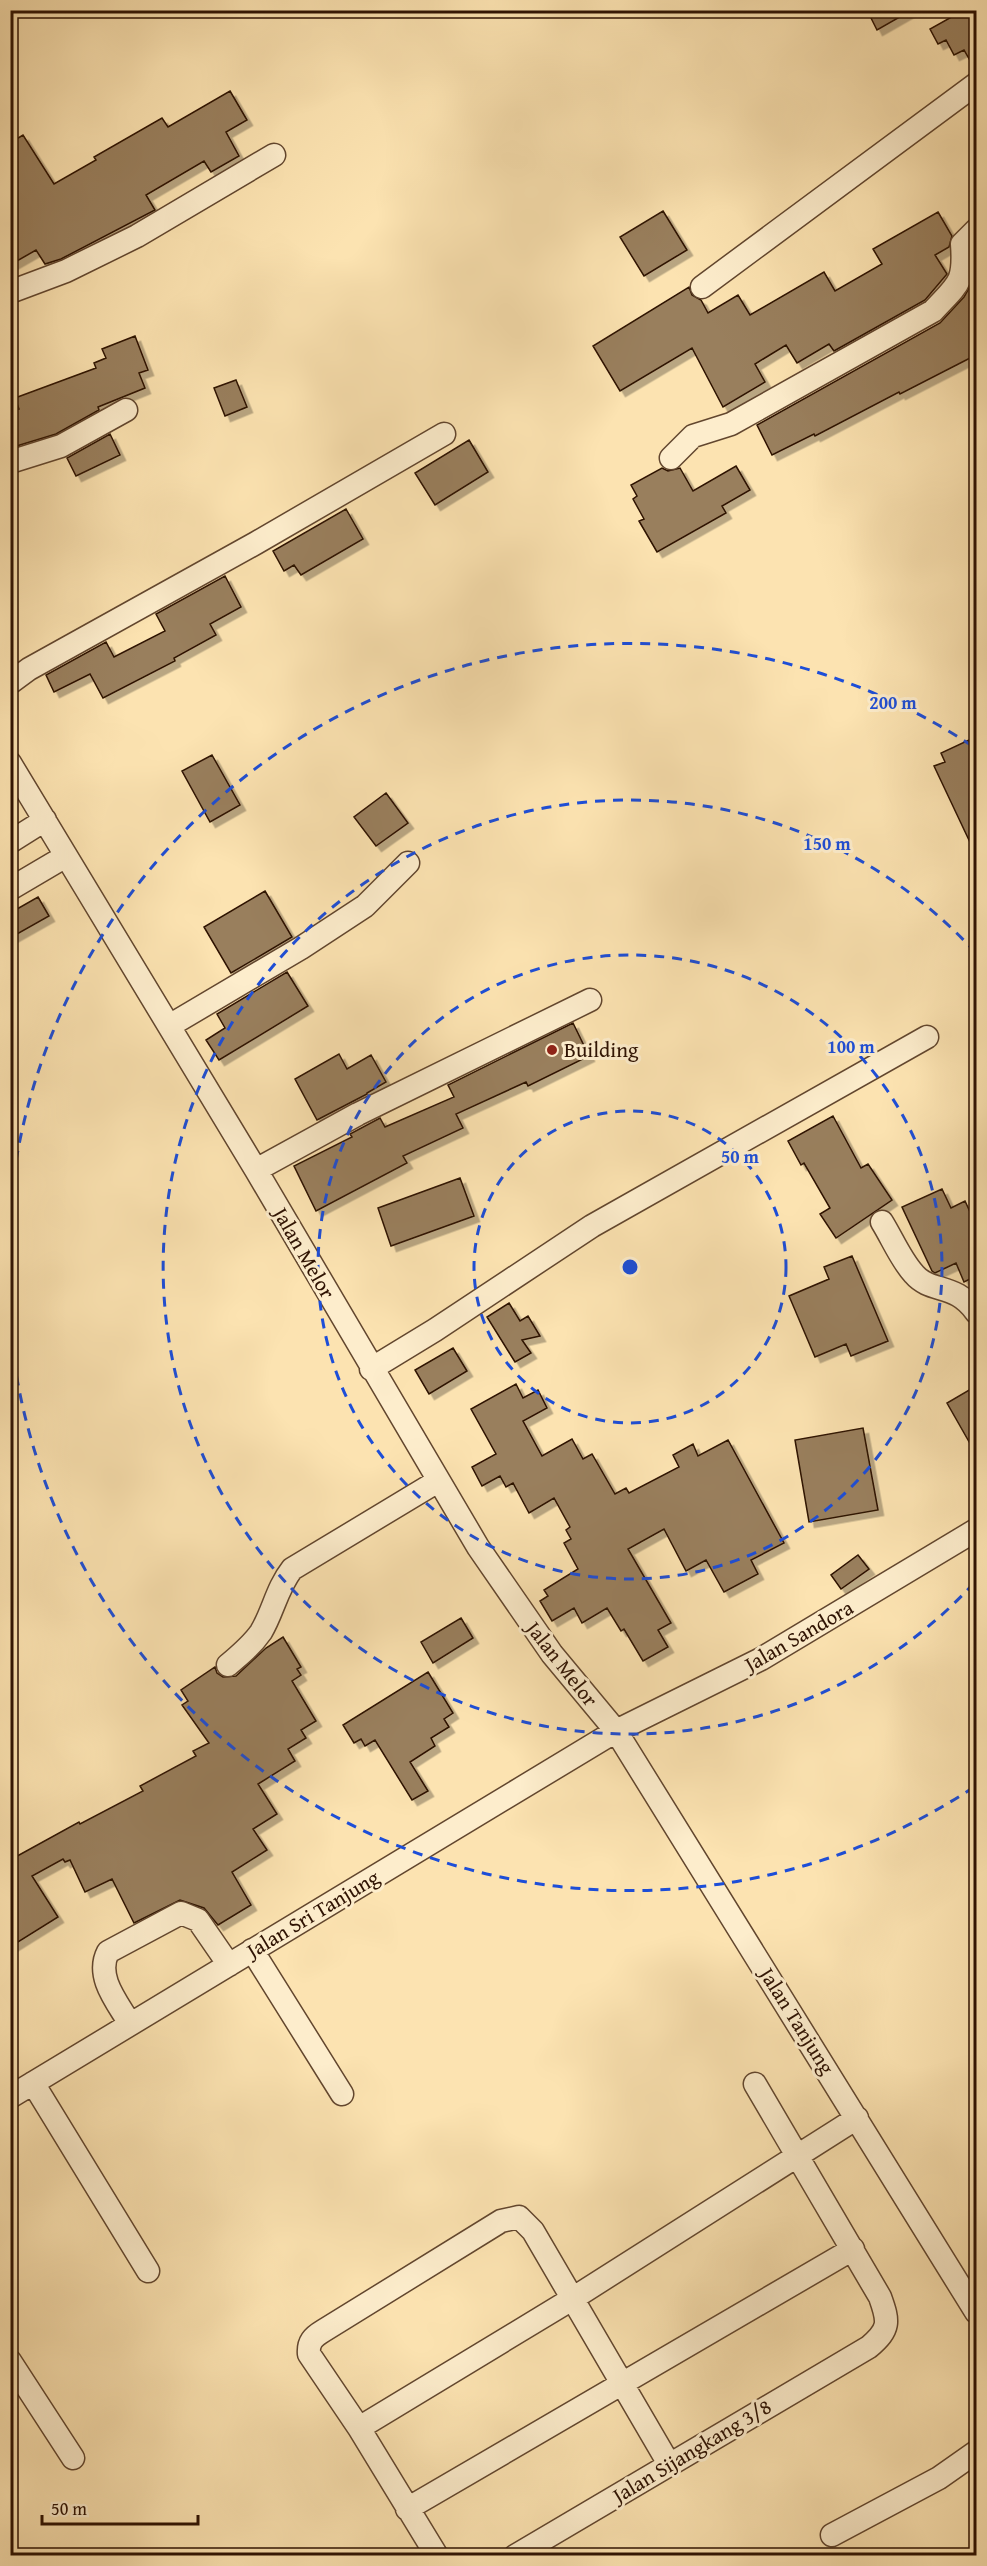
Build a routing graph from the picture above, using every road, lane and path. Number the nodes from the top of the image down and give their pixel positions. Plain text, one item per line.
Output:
1 (976, 84) edge
2 (273, 154) dead end
3 (976, 230) edge
4 (702, 287) dead end
5 (10, 292) edge
6 (126, 410) dead end
7 (444, 434) dead end
8 (671, 458) dead end
9 (10, 462) edge
10 (10, 683) edge
11 (10, 763) edge
12 (45, 820) junction
13 (10, 842) edge
14 (66, 856) junction
15 (408, 862) dead end
16 (10, 889) edge
17 (590, 1000) dead end
18 (169, 1026) junction
19 (927, 1036) dead end
20 (256, 1170) junction
21 (882, 1222) dead end
22 (976, 1312) edge
23 (371, 1369) junction
24 (438, 1481) junction
25 (976, 1530) edge
26 (228, 1665) dead end
27 (616, 1731) junction
28 (229, 1965) junction
29 (262, 1966) junction
30 (130, 2024) junction
31 (33, 2083) junction
32 (755, 2084) dead end
33 (342, 2094) dead end
34 (10, 2097) edge
35 (852, 2121) junction
36 (806, 2152) junction
37 (853, 2249) junction
38 (148, 2271) dead end
39 (572, 2299) junction
40 (976, 2312) edge
41 (10, 2361) edge
42 (623, 2385) junction
43 (359, 2428) junction
44 (976, 2452) edge
45 (73, 2458) dead end
46 (669, 2464) junction
47 (407, 2509) junction
48 (832, 2535) dead end
49 (437, 2556) edge
50 (515, 2556) edge

1 - 4 street
2 - 5 street
3 - 8 street
6 - 9 street
7 - 10 street
11 - 12 street, Jalan Melor
12 - 13 street
12 - 14 street, Jalan Melor
14 - 16 street
14 - 18 street, Jalan Melor
15 - 18 street
17 - 20 street
18 - 20 street, Jalan Melor
19 - 23 street
20 - 23 street, Jalan Melor
21 - 22 street
23 - 24 street, Jalan Melor
24 - 26 street
24 - 27 street, Jalan Melor
25 - 27 street, Jalan Sandora
27 - 29 street, Jalan Sri Tanjung
27 - 35 street, Jalan Tanjung
28 - 29 street, Jalan Sri Tanjung
28 - 30 street, Jalan Sri Tanjung
28 - 30 street
29 - 33 street
30 - 31 street, Jalan Sri Tanjung
31 - 34 street, Jalan Sri Tanjung
31 - 38 street
32 - 36 street
35 - 36 street
35 - 40 street, Jalan Tanjung
36 - 37 street
36 - 39 street
37 - 42 street
37 - 46 street, Jalan Sijangkang 3/8
39 - 42 street
39 - 43 street
39 - 43 street
41 - 45 street
42 - 46 street
42 - 47 street
43 - 47 street
44 - 48 street
46 - 50 street, Jalan Sijangkang 3/8
47 - 49 street

